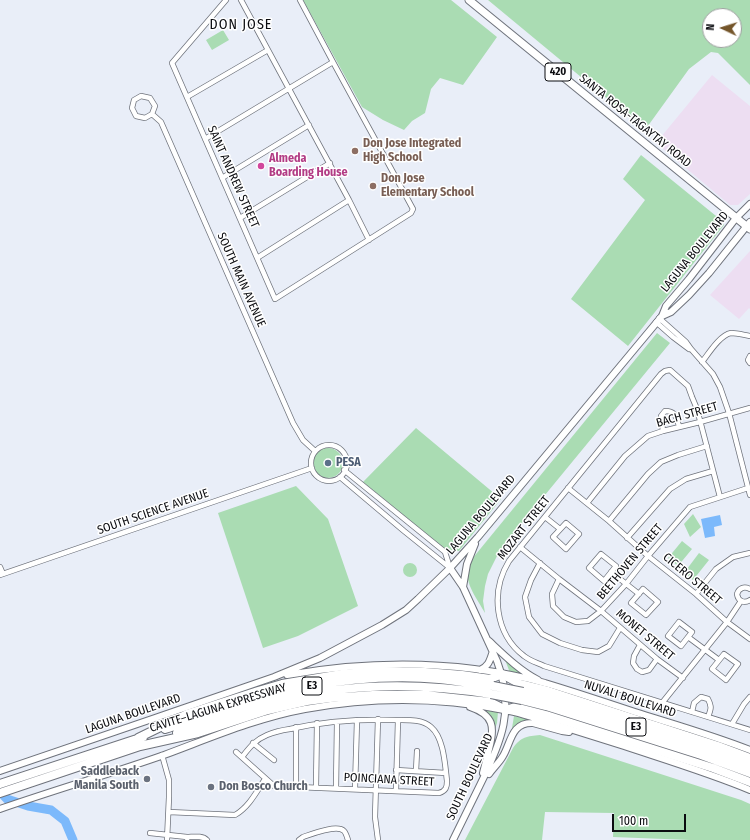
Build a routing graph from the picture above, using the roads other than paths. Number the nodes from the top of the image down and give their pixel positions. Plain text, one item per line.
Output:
1 (226, 0) edge
2 (241, 0) edge
3 (300, 0) edge
4 (469, 0) edge
5 (268, 50) junction
6 (333, 62) junction
7 (289, 88) junction
8 (187, 97) junction
9 (152, 114) junction
10 (309, 125) junction
11 (205, 139) junction
12 (330, 163) junction
13 (222, 178) junction
14 (349, 200) junction
15 (750, 204) edge
16 (240, 218) junction
17 (736, 218) junction
18 (749, 226) edge
19 (369, 240) junction
20 (257, 258) junction
21 (659, 319) junction
22 (750, 336) edge
23 (691, 349) junction
24 (750, 356) edge
25 (702, 362) junction
26 (750, 363) edge
27 (750, 408) edge
28 (729, 413) junction
29 (700, 422) junction
30 (679, 426) junction
31 (664, 430) junction
32 (706, 446) junction
33 (315, 451) junction
34 (312, 468) junction
35 (344, 470) junction
36 (713, 471) junction
37 (340, 476) junction
38 (568, 488) junction
39 (748, 488) junction
40 (750, 496) edge
41 (720, 497) junction
42 (587, 503) junction
43 (545, 517) junction
44 (609, 521) junction
45 (560, 529) junction
46 (478, 537) junction
47 (627, 538) junction
48 (520, 547) junction
49 (750, 553) edge
50 (648, 556) junction
51 (540, 563) junction
52 (0, 567) edge
53 (450, 568) junction
54 (611, 572) junction
55 (1, 575) edge
56 (559, 579) junction
57 (626, 584) junction
58 (464, 587) junction
59 (750, 589) edge
60 (639, 594) junction
61 (696, 594) junction
62 (750, 600) edge
63 (741, 601) junction
64 (601, 611) junction
65 (727, 622) junction
66 (620, 628) junction
67 (688, 637) junction
68 (487, 639) junction
69 (750, 639) edge
70 (640, 645) junction
71 (705, 650) junction
72 (493, 651) junction
73 (657, 659) junction
74 (719, 660) junction
75 (480, 670) junction
76 (502, 674) junction
77 (274, 677) junction
78 (683, 678) junction
79 (545, 683) junction
80 (523, 696) junction
81 (750, 697) edge
82 (456, 702) junction
83 (662, 703) junction
84 (506, 710) junction
85 (692, 712) junction
86 (708, 718) junction
87 (378, 719) junction
88 (357, 720) junction
89 (398, 720) junction
90 (337, 722) junction
91 (317, 723) junction
92 (732, 724) junction
93 (296, 727) junction
94 (750, 730) edge
95 (584, 733) junction
96 (139, 742) junction
97 (253, 743) junction
98 (750, 750) edge
99 (417, 751) dead end
100 (236, 752) dead end
101 (162, 756) junction
102 (242, 757) junction
103 (750, 758) edge
104 (274, 760) dead end
105 (750, 765) edge
106 (396, 770) junction
107 (0, 771) edge
108 (416, 771) junction
109 (446, 773) junction
110 (750, 773) edge
111 (265, 779) junction
112 (750, 782) edge
113 (0, 784) edge
114 (480, 784) junction
115 (296, 786) junction
116 (316, 787) junction
117 (336, 788) junction
118 (355, 789) junction
119 (375, 790) junction
120 (750, 790) edge
121 (396, 791) junction
122 (0, 793) edge
123 (0, 809) edge
124 (169, 812) junction
125 (150, 833) dead end
126 (168, 837) edge
127 (187, 838) edge
128 (207, 840) edge
129 (299, 840) edge
130 (348, 840) edge
131 (378, 840) edge
132 (453, 840) edge

1 - 8 street, SAINT ANDREW STREET
2 - 5 street
3 - 6 street
4 - 17 main road, SANTA ROSA-TAGAYTAY ROAD / 420
5 - 7 street
5 - 8 street
6 - 7 street
6 - 19 street
7 - 10 street
7 - 11 street
8 - 11 street, SAINT ANDREW STREET
9 - 9 street
9 - 33 street, SOUTH MAIN AVENUE
10 - 12 street
10 - 13 street
11 - 13 street, SAINT ANDREW STREET
12 - 14 street
12 - 16 street
13 - 16 street, SAINT ANDREW STREET
14 - 19 street
14 - 20 street
15 - 17 main road, LAGUNA BOULEVARD
16 - 20 street, SAINT ANDREW STREET
17 - 18 main road, SANTA ROSA-TAGAYTAY ROAD / 420
17 - 21 main road, LAGUNA BOULEVARD
18 - 21 main road, LAGUNA BOULEVARD
19 - 20 street, SAINT ANDREW STREET
21 - 23 street
21 - 23 street
21 - 46 main road, LAGUNA BOULEVARD
22 - 25 street
23 - 25 street
24 - 26 street
25 - 28 street
27 - 28 street, BACH STREET
28 - 29 street, BACH STREET
28 - 39 street
29 - 30 street, BACH STREET
29 - 32 street, MOZART STREET
29 - 38 street, MOZART STREET
30 - 31 street, BACH STREET
30 - 31 street
31 - 42 street, BACH STREET
32 - 36 street, MOZART STREET
32 - 44 street
33 - 34 street
33 - 35 street
34 - 37 street
34 - 55 street, SOUTH SCIENCE AVENUE
35 - 37 street
35 - 53 street
36 - 41 street, MOZART STREET
36 - 47 street
37 - 53 street
38 - 42 street, CICERO STREET
38 - 43 street, MOZART STREET
39 - 40 street
39 - 41 street, BEETHOVEN STREET
41 - 50 street, BEETHOVEN STREET
42 - 44 street, CICERO STREET
43 - 45 street
43 - 48 street, MOZART STREET
44 - 47 street, CICERO STREET
45 - 45 street
46 - 53 main road, LAGUNA BOULEVARD
46 - 58 main road
47 - 50 street, CICERO STREET
48 - 51 street, MONET STREET
48 - 83 street, MOZART STREET
49 - 61 street
50 - 57 street, BEETHOVEN STREET
50 - 61 street, CICERO STREET
51 - 56 street, MONET STREET
51 - 66 street
52 - 55 street
53 - 58 main road, SOUTH BOULEVARD
53 - 77 main road, LAGUNA BOULEVARD
54 - 54 street
54 - 57 street
56 - 64 street, MONET STREET
56 - 64 street, BEETHOVEN STREET
57 - 60 street
57 - 64 street, BEETHOVEN STREET
58 - 68 main road, SOUTH BOULEVARD
59 - 63 street
60 - 60 street
61 - 65 street, CICERO STREET
62 - 63 street
63 - 65 street
64 - 66 street, MONET STREET
65 - 69 street, CICERO STREET
65 - 71 street
66 - 70 street, MONET STREET
67 - 67 street
67 - 71 street
68 - 72 main road, SOUTH BOULEVARD
68 - 79 main road
70 - 73 street, MONET STREET
70 - 73 street
71 - 74 street
71 - 78 street
72 - 75 main road
72 - 76 main road, SOUTH BOULEVARD
73 - 78 street, MONET STREET
74 - 74 street
75 - 76 main road, LAGUNA BOULEVARD
75 - 77 main road, LAGUNA BOULEVARD
76 - 79 main road, NUVALI BOULEVARD
76 - 84 main road, SOUTH BOULEVARD
76 - 96 highway
76 - 103 highway
77 - 107 main road, LAGUNA BOULEVARD
78 - 83 street
79 - 98 main road, NUVALI BOULEVARD
80 - 96 highway, CAVITE–LAGUNA EXPRESSWAY / E3, bridge
80 - 105 highway, CAVITE–LAGUNA EXPRESSWAY / E3
80 - 110 highway, CAVITE–LAGUNA EXPRESSWAY / E3
81 - 92 street
82 - 84 main road
82 - 101 main road
82 - 114 main road
83 - 85 street, MOZART STREET
84 - 95 main road
84 - 96 highway
84 - 112 highway
84 - 114 main road, SOUTH BOULEVARD
85 - 86 street, MOZART STREET
85 - 86 street
86 - 92 street, MOZART STREET
87 - 88 street, POINCIANA STREET
87 - 89 street, POINCIANA STREET
87 - 119 street
88 - 90 street, POINCIANA STREET
88 - 118 street
89 - 106 street
89 - 109 street, POINCIANA STREET
90 - 91 street, POINCIANA STREET
90 - 117 street
91 - 93 street, POINCIANA STREET
91 - 116 street
92 - 94 street, MOZART STREET
93 - 97 street, POINCIANA STREET
93 - 115 street
95 - 114 main road
95 - 120 main road
96 - 113 highway, CAVITE–LAGUNA EXPRESSWAY / E3
96 - 122 highway, CAVITE–LAGUNA EXPRESSWAY / E3
97 - 102 street, POINCIANA STREET
97 - 104 street
99 - 108 street
100 - 102 street, POINCIANA STREET
101 - 123 main road
101 - 124 street
102 - 111 street, POINCIANA STREET
106 - 108 street
106 - 121 street
108 - 109 street
109 - 121 street, POINCIANA STREET
111 - 115 street, POINCIANA STREET
111 - 124 street
114 - 132 main road, SOUTH BOULEVARD
115 - 116 street, POINCIANA STREET
116 - 117 street, POINCIANA STREET
117 - 118 street, POINCIANA STREET
118 - 119 street, POINCIANA STREET
119 - 121 street, POINCIANA STREET
119 - 131 street
124 - 126 street
125 - 126 street
126 - 127 street
127 - 128 street
129 - 130 street

